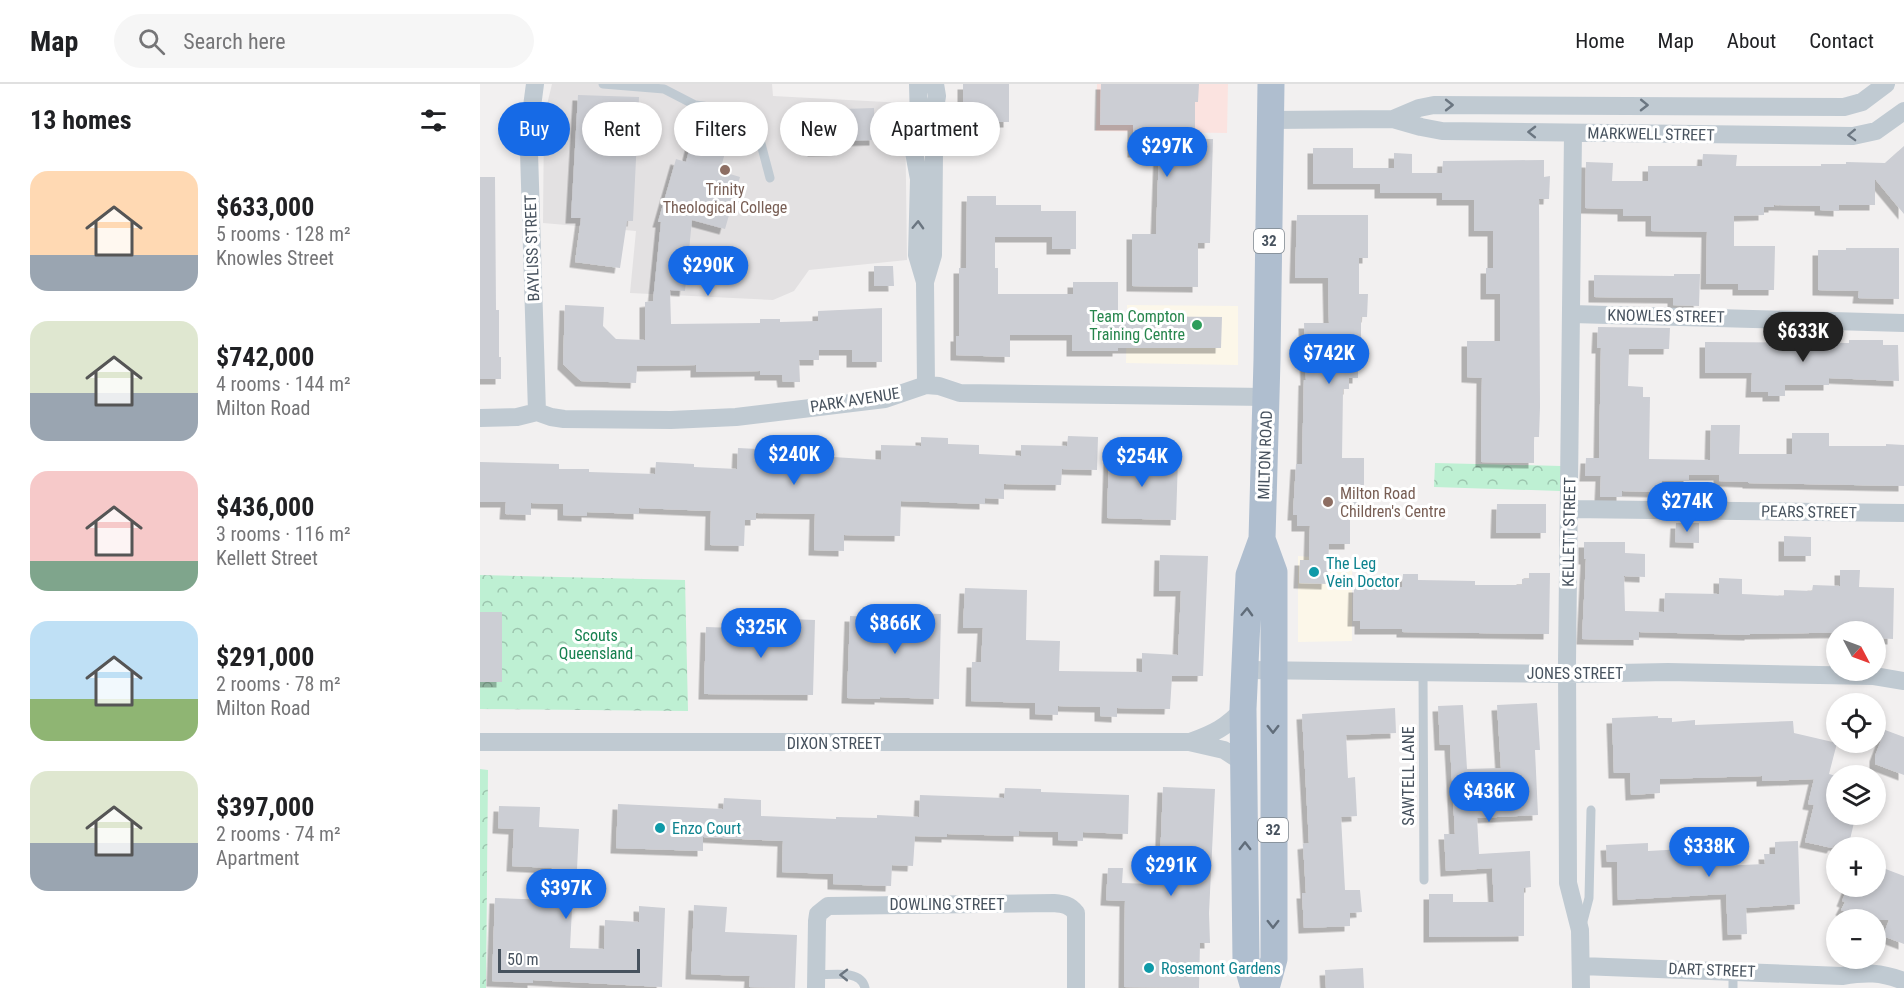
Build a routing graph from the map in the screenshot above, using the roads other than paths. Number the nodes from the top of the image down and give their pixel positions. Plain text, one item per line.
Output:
1 (535, 84) edge
2 (603, 84) edge
3 (918, 84) edge
4 (935, 84) edge
5 (1270, 84) edge
6 (1886, 84) edge
7 (1904, 111) edge
8 (1393, 119) junction
9 (1270, 120) junction
10 (1573, 132) junction
11 (770, 178) dead end
12 (927, 184) junction
13 (1572, 314) junction
14 (1904, 322) edge
15 (926, 385) junction
16 (1266, 397) junction
17 (537, 412) junction
18 (480, 418) edge
19 (1569, 509) junction
20 (1904, 513) edge
21 (1262, 538) junction
22 (1245, 670) junction
23 (1273, 670) junction
24 (1423, 672) junction
25 (1567, 674) junction
26 (1904, 681) edge
27 (1243, 710) junction
28 (480, 742) edge
29 (1189, 742) junction
30 (1244, 763) junction
31 (1592, 810) dead end
32 (1424, 880) dead end
33 (1580, 930) junction
34 (1581, 966) junction
35 (1842, 976) junction
36 (1733, 979) edge
37 (816, 981) edge
38 (1904, 981) edge
39 (865, 988) edge
40 (1076, 988) edge
41 (1254, 988) edge
42 (1266, 988) edge
43 (1581, 988) edge
44 (1861, 988) edge

1 - 17 street, BAYLISS STREET
2 - 11 lane
3 - 12 street
4 - 12 street
5 - 9 main road, MILTON ROAD / 32
8 -> 6 street, MARKWELL STREET
7 -> 10 street, MARKWELL STREET
8 - 9 street, MARKWELL STREET
10 -> 8 street, MARKWELL STREET
9 - 16 main road, MILTON ROAD / 32
10 - 13 street, KELLETT STREET
12 - 15 street
13 - 14 street, KNOWLES STREET
13 - 19 street, KELLETT STREET
15 - 16 street
15 - 17 street, PARK AVENUE
16 - 21 main road, MILTON ROAD / 32
17 - 18 street, PARK AVENUE
19 - 20 street, PEARS STREET
19 - 25 street, KELLETT STREET
22 -> 21 main road, MILTON ROAD / 32
21 - 23 main road, MILTON ROAD / 32
22 - 23 street, JONES STREET
22 - 27 main road, MILTON ROAD / 32
23 - 24 street, JONES STREET
23 -> 42 main road, MILTON ROAD / 32
24 - 25 street, JONES STREET
24 - 32 lane, SAWTELL LANE
25 - 26 street, JONES STREET
25 - 33 street, KELLETT STREET
27 - 29 street, DIXON STREET
27 - 30 main road, MILTON ROAD / 32
28 - 29 street, DIXON STREET
29 - 30 street, DIXON STREET
41 -> 30 main road, MILTON ROAD / 32
31 - 33 lane, KELLETT STREET
33 - 34 street, KELLETT STREET
34 - 36 street, DART STREET
34 - 43 street, KELLETT STREET
35 - 36 street, DART STREET
35 - 38 street, DART STREET
35 - 44 street, DART STREET
39 -> 37 lane
37 - 40 street, DOWLING STREET

